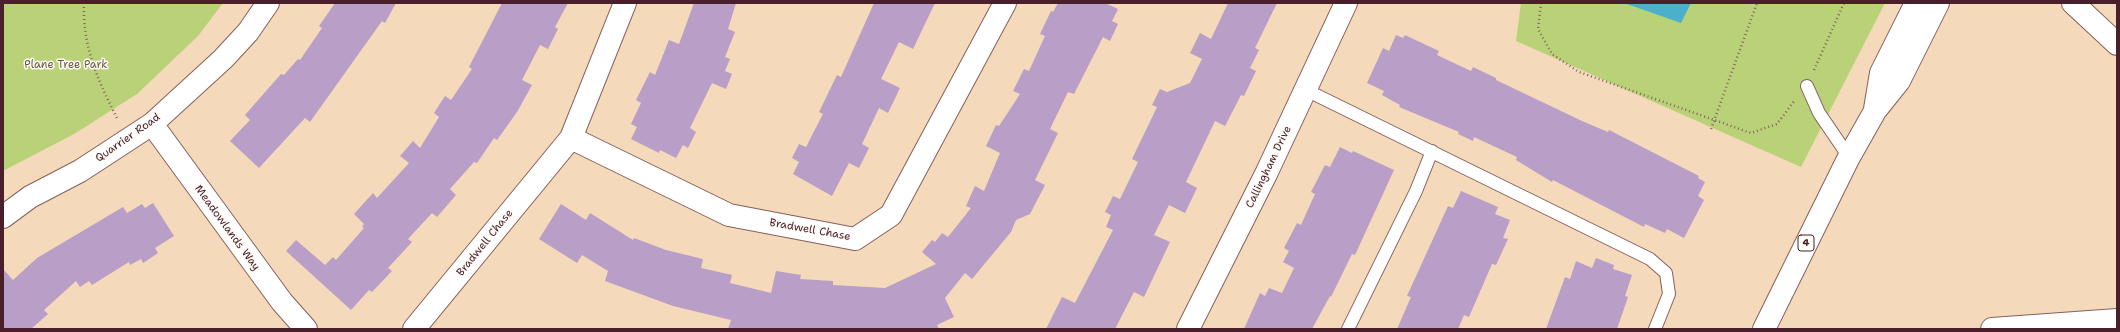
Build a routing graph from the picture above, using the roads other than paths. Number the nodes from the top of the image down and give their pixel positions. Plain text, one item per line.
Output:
1 (268, 3) edge
2 (626, 3) edge
3 (1005, 3) edge
4 (1346, 3) edge
5 (1916, 3) edge
6 (1938, 3) edge
7 (2073, 3) edge
8 (2115, 38) edge
9 (1807, 86) road end
10 (1306, 90) junction
11 (1875, 111) junction
12 (152, 124) junction
13 (571, 138) junction
14 (1432, 151) junction
15 (1849, 157) junction
16 (3, 217) edge
17 (2117, 320) edge
18 (2035, 327) edge
19 (306, 329) edge
20 (414, 329) edge
21 (1188, 329) edge
22 (1348, 329) edge
23 (1655, 329) edge
24 (1764, 329) edge
25 (1992, 329) edge

1 - 12 street, Quarrier Road
2 - 13 street, Bradwell Chase
3 - 13 street, Bradwell Chase
4 - 10 street, Callingham Drive
5 - 11 street, 4
6 - 11 street
7 - 8 street
9 - 15 lane
10 - 14 lane
10 - 21 street, Callingham Drive
11 - 15 street, 4
12 - 16 street, Quarrier Road
12 - 19 street, Meadowlands Way
13 - 20 street, Bradwell Chase
14 - 22 lane
14 - 23 lane
15 - 24 street, 4
17 - 18 street
18 - 25 street

